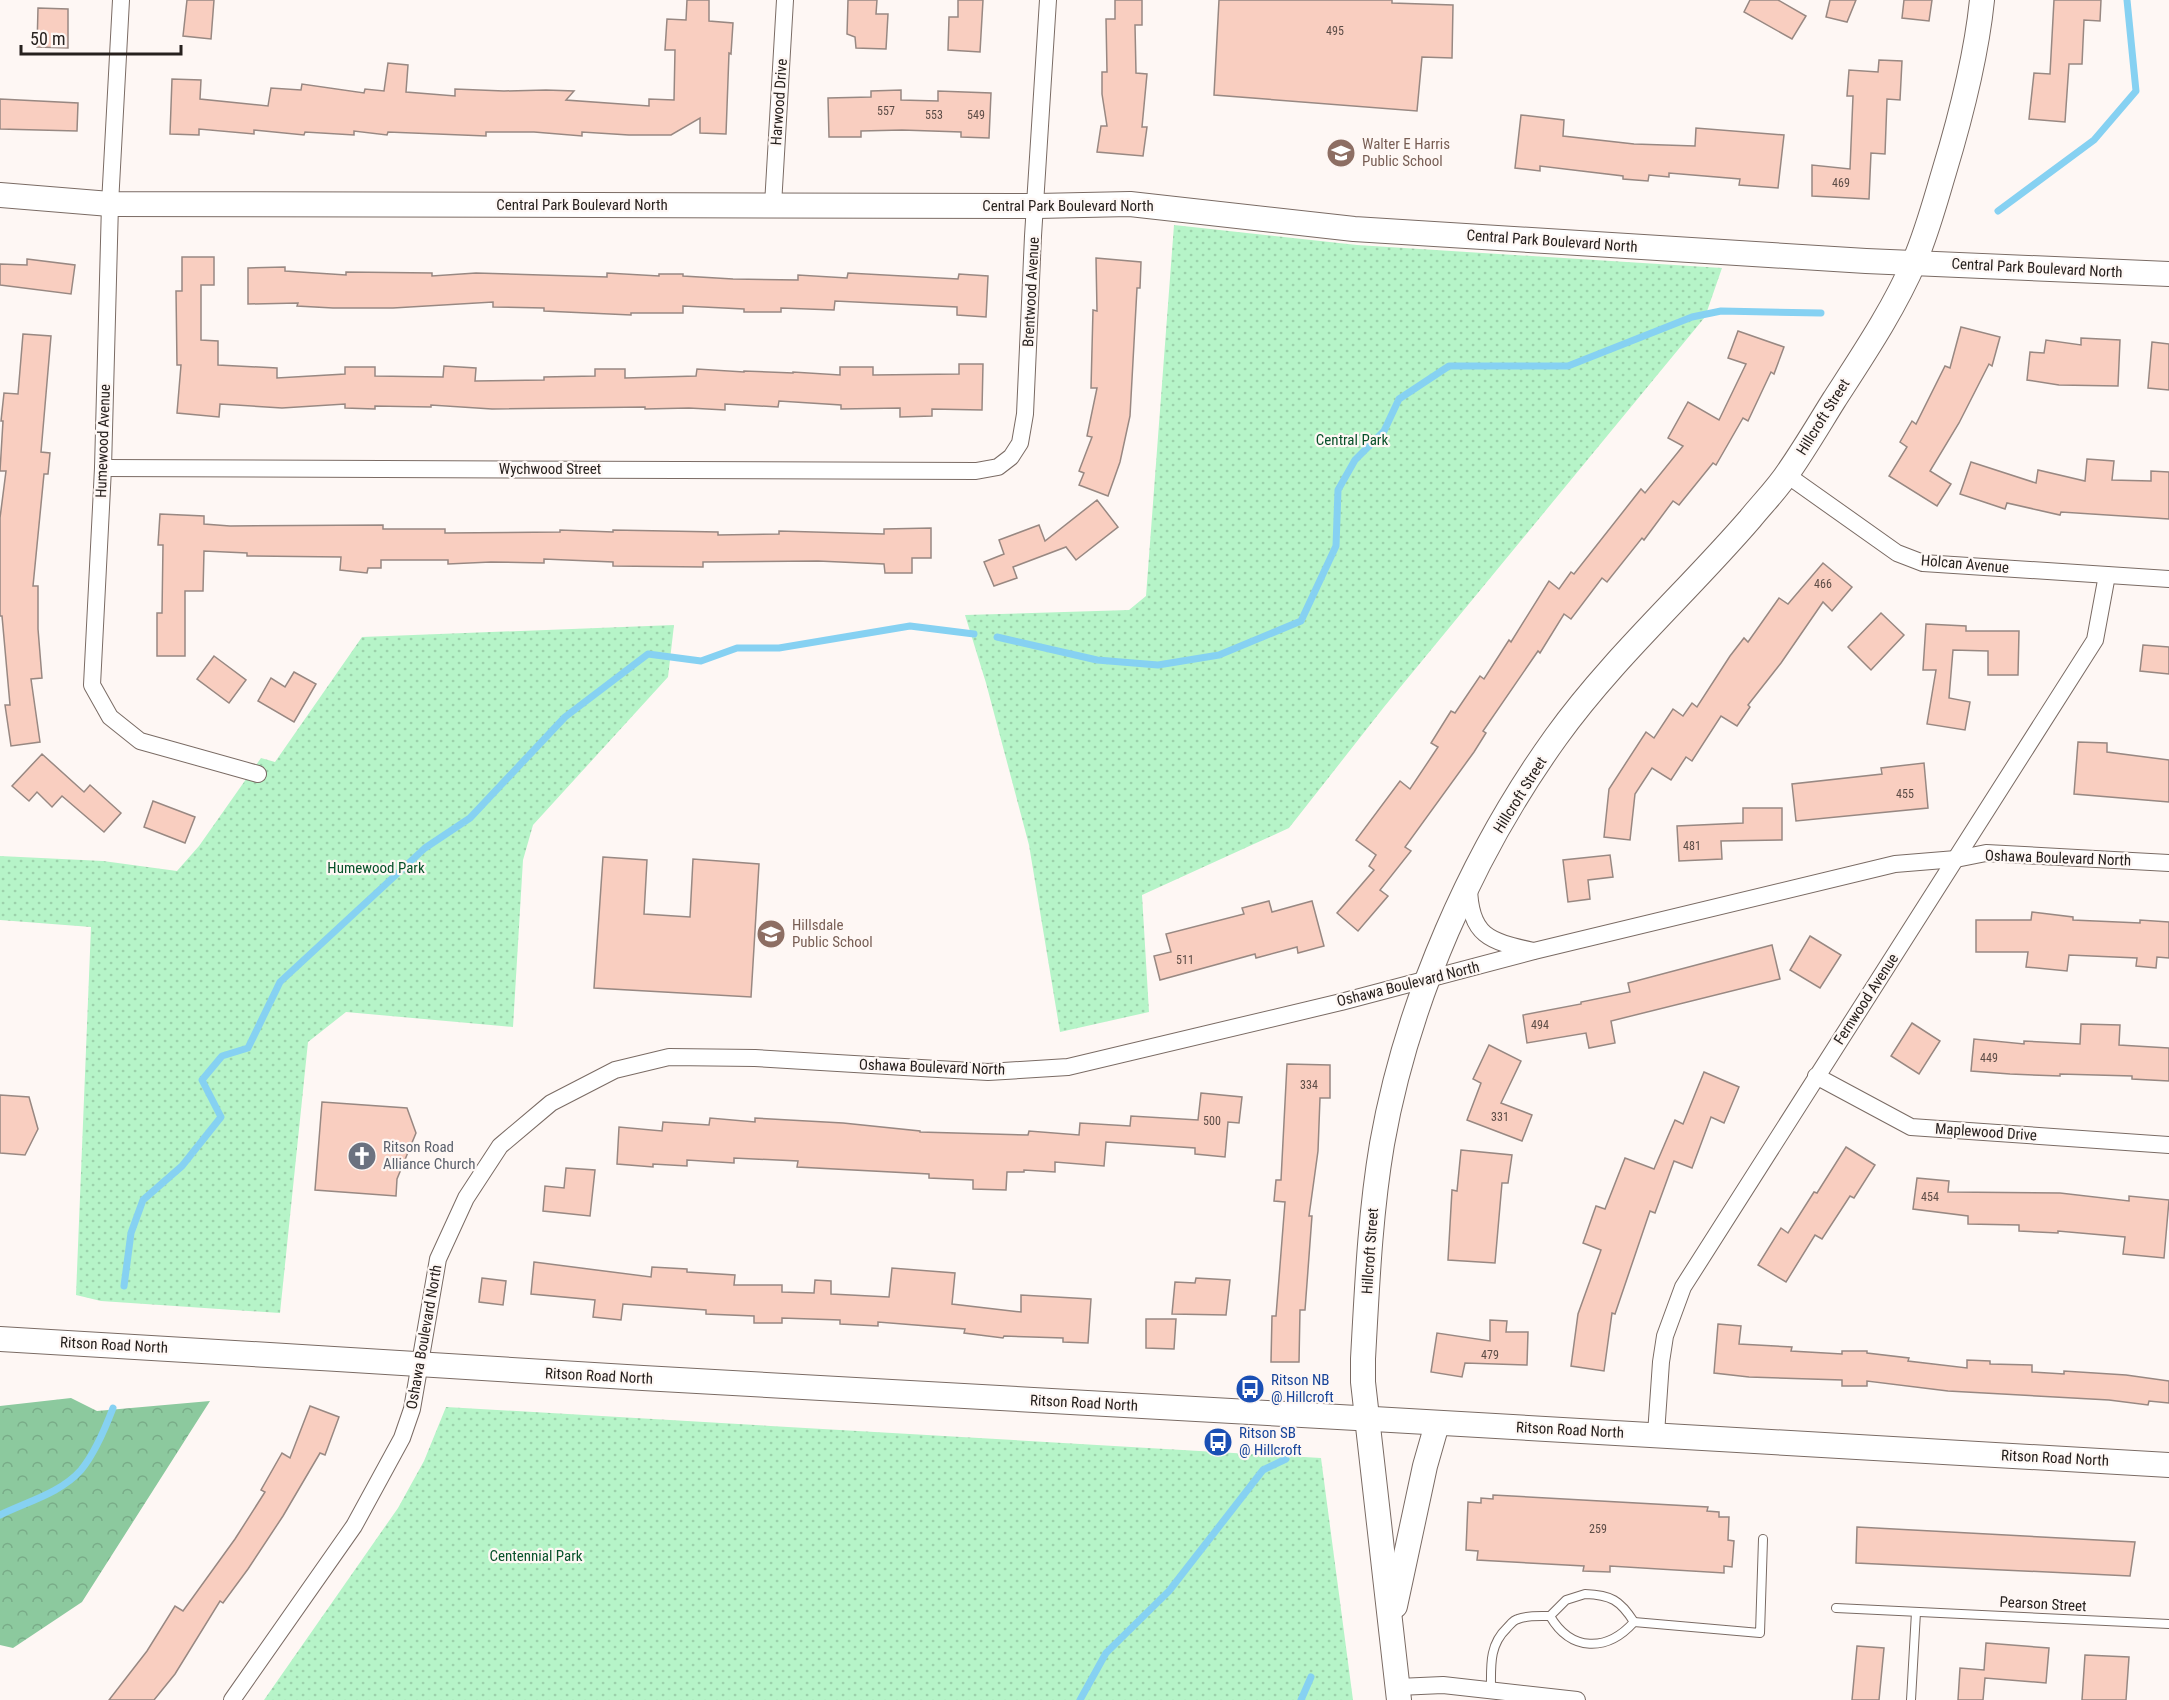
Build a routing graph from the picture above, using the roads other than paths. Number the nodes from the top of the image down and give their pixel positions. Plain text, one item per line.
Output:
1 (121, 0) edge
2 (785, 0) edge
3 (1048, 0) edge
4 (1982, 0) edge
5 (0, 195) edge
6 (110, 204) junction
7 (773, 205) junction
8 (1037, 206) junction
9 (1914, 262) junction
10 (2169, 274) edge
11 (998, 467) joint
12 (103, 468) junction
13 (1787, 475) junction
14 (2107, 575) junction
15 (2169, 579) edge
16 (258, 774) dead end
17 (1956, 859) junction
18 (2169, 862) edge
19 (1469, 880) junction
20 (1534, 951) junction
21 (1428, 980) junction
22 (1816, 1076) junction
23 (2169, 1145) edge
24 (0, 1339) edge
25 (419, 1366) junction
26 (1367, 1419) junction
27 (1437, 1424) junction
28 (1656, 1434) junction
29 (2169, 1465) edge
30 (1763, 1539) dead end
31 (1836, 1608) dead end
32 (1916, 1612) junction
33 (1551, 1616) junction
34 (1634, 1622) junction
35 (2169, 1624) edge
36 (1392, 1638) junction
37 (1491, 1689) junction
38 (1398, 1693) edge
39 (232, 1700) edge
40 (1577, 1700) edge
41 (1911, 1700) edge

1 - 6 street, Humewood Avenue
2 - 7 street, Harwood Drive
3 - 8 street, Brentwood Avenue
4 - 9 street, Hillcroft Street
5 - 6 street, Central Park Boulevard North
6 - 7 street, Central Park Boulevard North
6 - 12 street, Humewood Avenue
7 - 8 street, Central Park Boulevard North
8 - 9 street, Central Park Boulevard North
8 - 11 street, Brentwood Avenue
9 - 10 street, Central Park Boulevard North
9 - 13 street, Hillcroft Street
11 - 12 street, Wychwood Street
12 - 16 street, Humewood Avenue
13 - 14 street, Holcan Avenue
13 - 19 street, Hillcroft Street
14 - 15 street, Holcan Avenue
14 - 17 street, Fernwood Avenue
17 - 18 street, Oshawa Boulevard North
17 - 20 street, Oshawa Boulevard North
17 - 22 street, Fernwood Avenue
19 - 20 street
19 - 21 street, Hillcroft Street
20 - 21 street, Oshawa Boulevard North
21 - 25 street, Oshawa Boulevard North
21 - 26 street, Hillcroft Street
22 - 23 street, Maplewood Drive
22 - 28 street, Fernwood Avenue
24 - 25 street, Ritson Road North
25 - 26 street, Ritson Road North
25 - 39 street, Oshawa Boulevard North
26 - 27 street, Ritson Road North
26 - 36 street, Hillcroft Street
27 - 28 street, Ritson Road North
27 - 36 street
28 - 29 street, Ritson Road North
30 - 34 lane
31 - 32 lane, Pearson Street
32 - 35 lane, Pearson Street
32 - 41 lane
33 - 34 lane
33 - 34 lane
33 - 37 lane
36 - 38 street, Hillcroft Street
37 - 38 street
37 - 40 street

